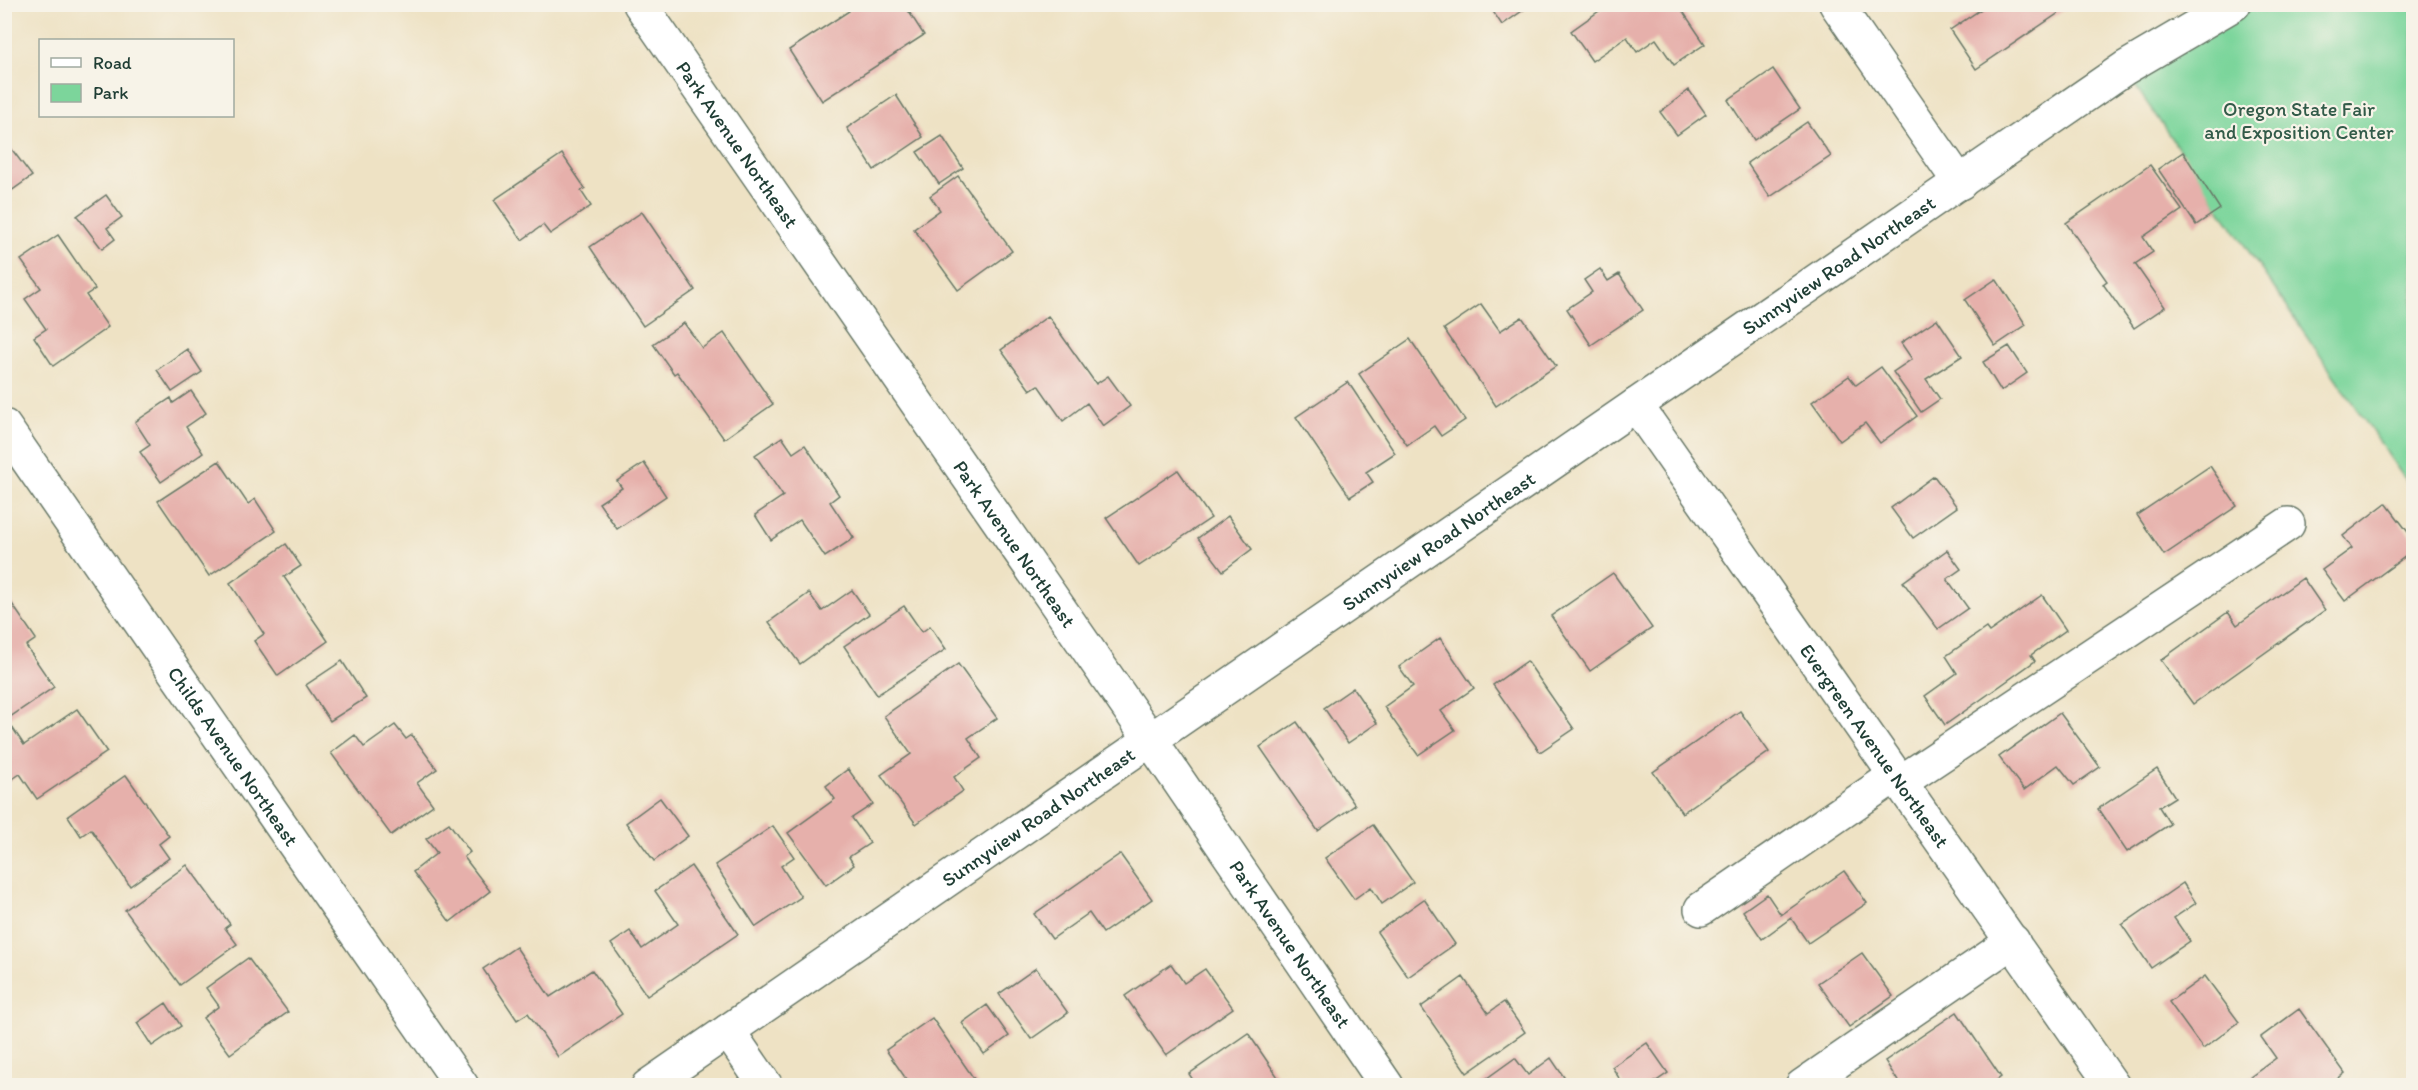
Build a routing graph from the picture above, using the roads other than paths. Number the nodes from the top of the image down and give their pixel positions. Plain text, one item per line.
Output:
1 (640, 4) edge
2 (1836, 4) edge
3 (2234, 4) edge
4 (1960, 183) junction
5 (1636, 405) junction
6 (4, 426) edge
7 (2288, 524) dead end
8 (1150, 740) junction
9 (1899, 778) junction
10 (1701, 909) dead end
11 (2013, 941) junction
12 (728, 1031) junction
13 (462, 1086) edge
14 (648, 1086) edge
15 (766, 1086) edge
16 (1387, 1086) edge
17 (1802, 1086) edge
18 (2113, 1086) edge

1 - 8 street, Park Avenue Northeast
2 - 4 street
3 - 4 street, Sunnyview Road Northeast
4 - 5 street, Sunnyview Road Northeast
5 - 8 street, Sunnyview Road Northeast
5 - 9 street, Evergreen Avenue Northeast
6 - 13 street, Childs Avenue Northeast
7 - 9 street
8 - 12 street, Sunnyview Road Northeast
8 - 16 street, Park Avenue Northeast
9 - 10 street
9 - 11 street, Evergreen Avenue Northeast
11 - 17 street
11 - 18 street, Evergreen Avenue Northeast
12 - 14 street, Sunnyview Road Northeast
12 - 15 street

